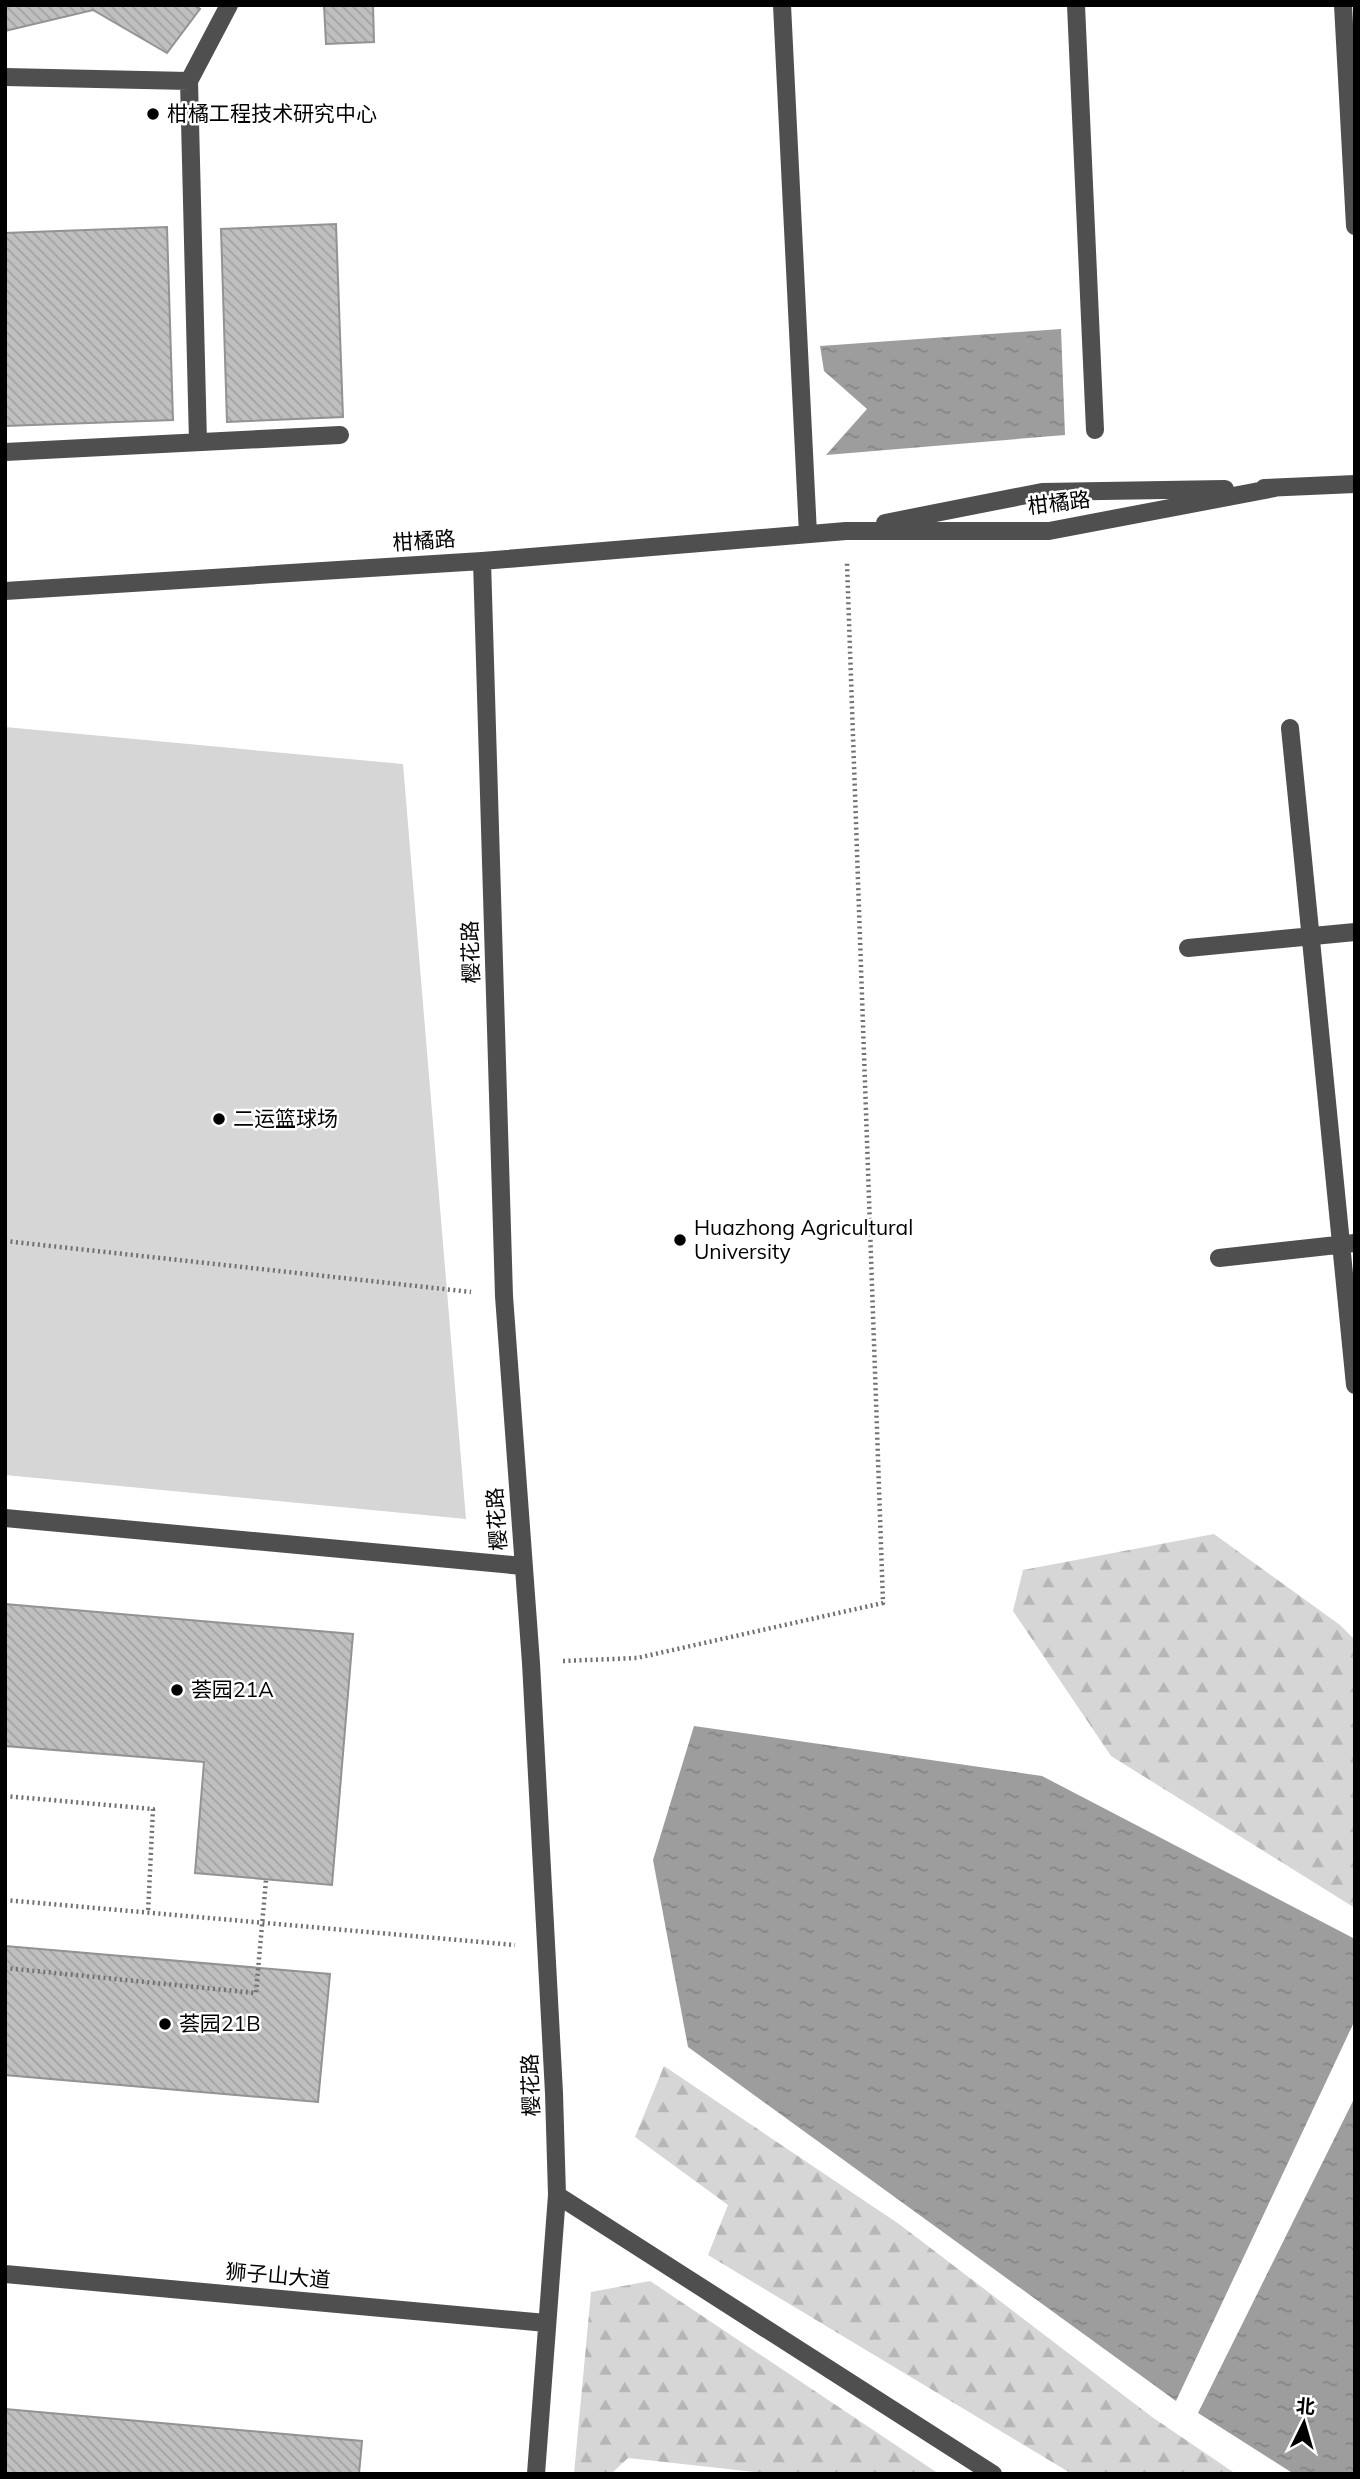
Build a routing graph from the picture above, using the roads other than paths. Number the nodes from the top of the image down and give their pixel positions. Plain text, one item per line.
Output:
1 (229, 5) edge
2 (782, 5) edge
3 (1076, 5) edge
4 (1343, 5) edge
5 (5, 77) edge
6 (189, 80) junction
7 (1355, 226) edge
8 (1095, 430) dead end
9 (340, 435) dead end
10 (198, 442) junction
11 (5, 452) edge
12 (1355, 484) edge
13 (1275, 488) junction
14 (846, 531) junction
15 (808, 534) junction
16 (482, 561) junction
17 (5, 591) edge
18 (1290, 729) dead end
19 (1355, 932) edge
20 (1310, 936) junction
21 (1188, 948) dead end
22 (1348, 1243) edge
23 (1219, 1258) dead end
24 (1355, 1385) edge
25 (5, 1518) edge
26 (523, 1566) junction
27 (557, 2195) junction
28 (5, 2274) edge
29 (547, 2322) junction
30 (536, 2474) edge
31 (993, 2474) edge

1 - 6 street
2 - 15 street
3 - 8 street
4 - 7 street
5 - 6 street
6 - 10 street
9 - 10 street
10 - 11 street
12 - 13 street, 柑橘路
13 - 14 street, 柑橘路
13 - 14 street, 柑橘路
14 - 15 street, 柑橘路
15 - 16 street, 柑橘路
16 - 17 street, 柑橘路
16 - 26 street, 樱花路
18 - 20 street
19 - 20 street
20 - 21 street
20 - 22 street
22 - 23 street
22 - 24 street
25 - 26 street
26 - 27 street, 樱花路
27 - 29 street, 樱花路
27 - 31 street
28 - 29 street, 狮子山大道
29 - 30 street, 樱花路

